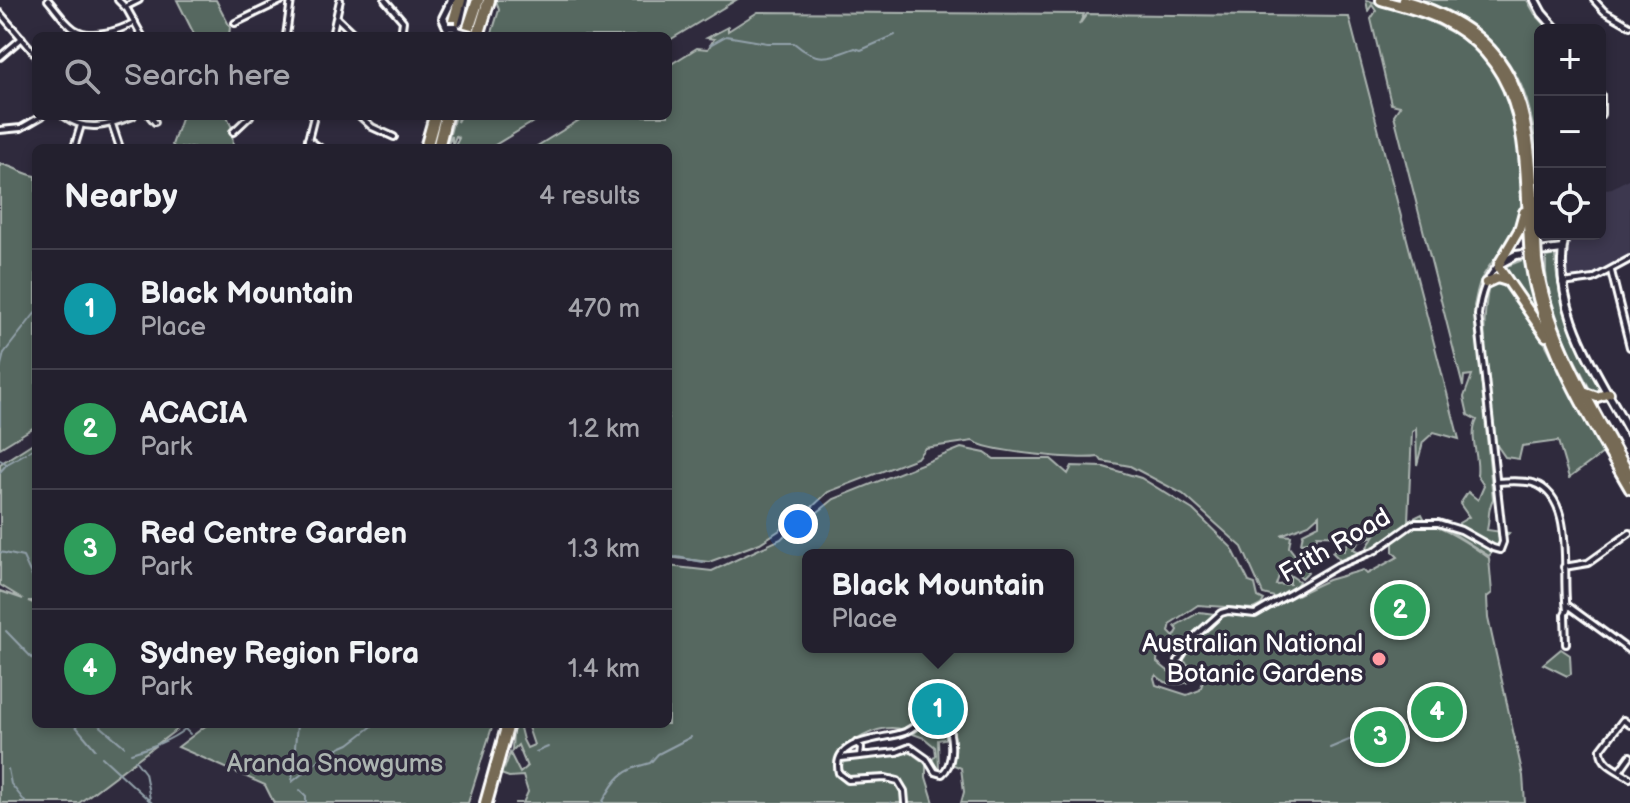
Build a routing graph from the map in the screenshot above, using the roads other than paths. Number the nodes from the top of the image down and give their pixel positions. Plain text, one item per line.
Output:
1 (48, 0) edge
2 (118, 0) edge
3 (139, 0) edge
4 (283, 0) edge
5 (291, 0) edge
6 (340, 0) edge
7 (385, 0) edge
8 (452, 0) edge
9 (488, 0) edge
10 (1381, 0) edge
11 (1403, 0) edge
12 (1535, 0) edge
13 (1594, 0) edge
14 (468, 1) edge
15 (125, 7) junction
16 (0, 13) edge
17 (337, 18) junction
18 (135, 22) junction
19 (235, 23) dead end
20 (1552, 24) edge
21 (1630, 26) edge
22 (140, 32) edge
23 (287, 32) edge
24 (333, 32) edge
25 (352, 32) edge
26 (402, 32) edge
27 (457, 32) edge
28 (479, 32) edge
29 (22, 38) junction
30 (32, 50) edge
31 (0, 57) edge
32 (35, 120) edge
33 (72, 120) edge
34 (122, 120) edge
35 (246, 120) edge
36 (313, 120) edge
37 (364, 120) edge
38 (436, 120) edge
39 (438, 120) edge
40 (112, 124) junction
41 (81, 125) junction
42 (0, 130) edge
43 (233, 132) dead end
44 (394, 137) dead end
45 (308, 139) junction
46 (75, 144) edge
47 (119, 144) edge
48 (307, 144) edge
49 (315, 144) edge
50 (426, 144) edge
51 (435, 144) edge
52 (1526, 190) junction
53 (1564, 240) edge
54 (1562, 249) junction
55 (1532, 252) junction
56 (1630, 259) edge
57 (1499, 266) junction
58 (1611, 271) junction
59 (1507, 282) junction
60 (1486, 283) junction
61 (1562, 283) junction
62 (1630, 347) edge
63 (1555, 350) junction
64 (1586, 393) junction
65 (1609, 393) junction
66 (1594, 410) junction
67 (1630, 433) edge
68 (1630, 476) edge
69 (1496, 482) junction
70 (1630, 489) edge
71 (1630, 533) edge
72 (1564, 567) junction
73 (1567, 605) junction
74 (1566, 644) dead end
75 (1630, 651) edge
76 (1178, 661) dead end
77 (1630, 725) edge
78 (500, 728) edge
79 (507, 728) edge
80 (855, 744) junction
81 (858, 756) junction
82 (1630, 756) edge
83 (841, 758) junction
84 (1619, 771) junction
85 (1630, 778) edge
86 (484, 802) edge
87 (905, 803) edge

1 - 18 street
2 - 15 street
3 - 15 street
4 - 19 street
5 - 23 street
6 - 17 street
7 - 26 street
8 - 27 street
9 - 27 street
9 - 28 highway
10 - 52 main road
11 - 55 main road
12 - 20 street
13 - 21 street
14 - 27 highway
15 - 18 street
16 - 29 street
17 - 24 street
17 - 25 street
18 - 22 street
29 - 30 street
29 - 31 street
32 - 42 street
33 - 41 street
34 - 40 street
35 - 43 street
36 - 45 street
37 - 44 street
38 - 50 highway
39 - 51 highway
40 - 41 street
40 - 47 street
41 - 46 street
45 - 48 street
45 - 49 street
52 - 55 main road
52 - 57 main road
53 - 54 street
54 - 55 street
54 - 61 street
55 - 57 street
55 - 63 main road
55 - 64 main road
56 - 58 street
57 - 59 main road
57 - 60 street
58 - 61 street
58 - 62 street
59 - 60 main road
59 - 63 main road
60 - 69 street, Frith Road
61 - 65 street
63 - 70 main road
64 - 65 main road
64 - 66 main road
65 - 66 main road
65 - 67 street
66 - 68 main road
69 - 72 street
69 - 76 street, Frith Road
71 - 72 street
72 - 73 street
73 - 74 street
73 - 75 street
77 - 84 street
78 - 86 highway
79 - 86 highway
80 - 81 street
80 - 81 street
80 - 83 street
81 - 83 street
82 - 84 street
83 - 87 street
84 - 85 street

